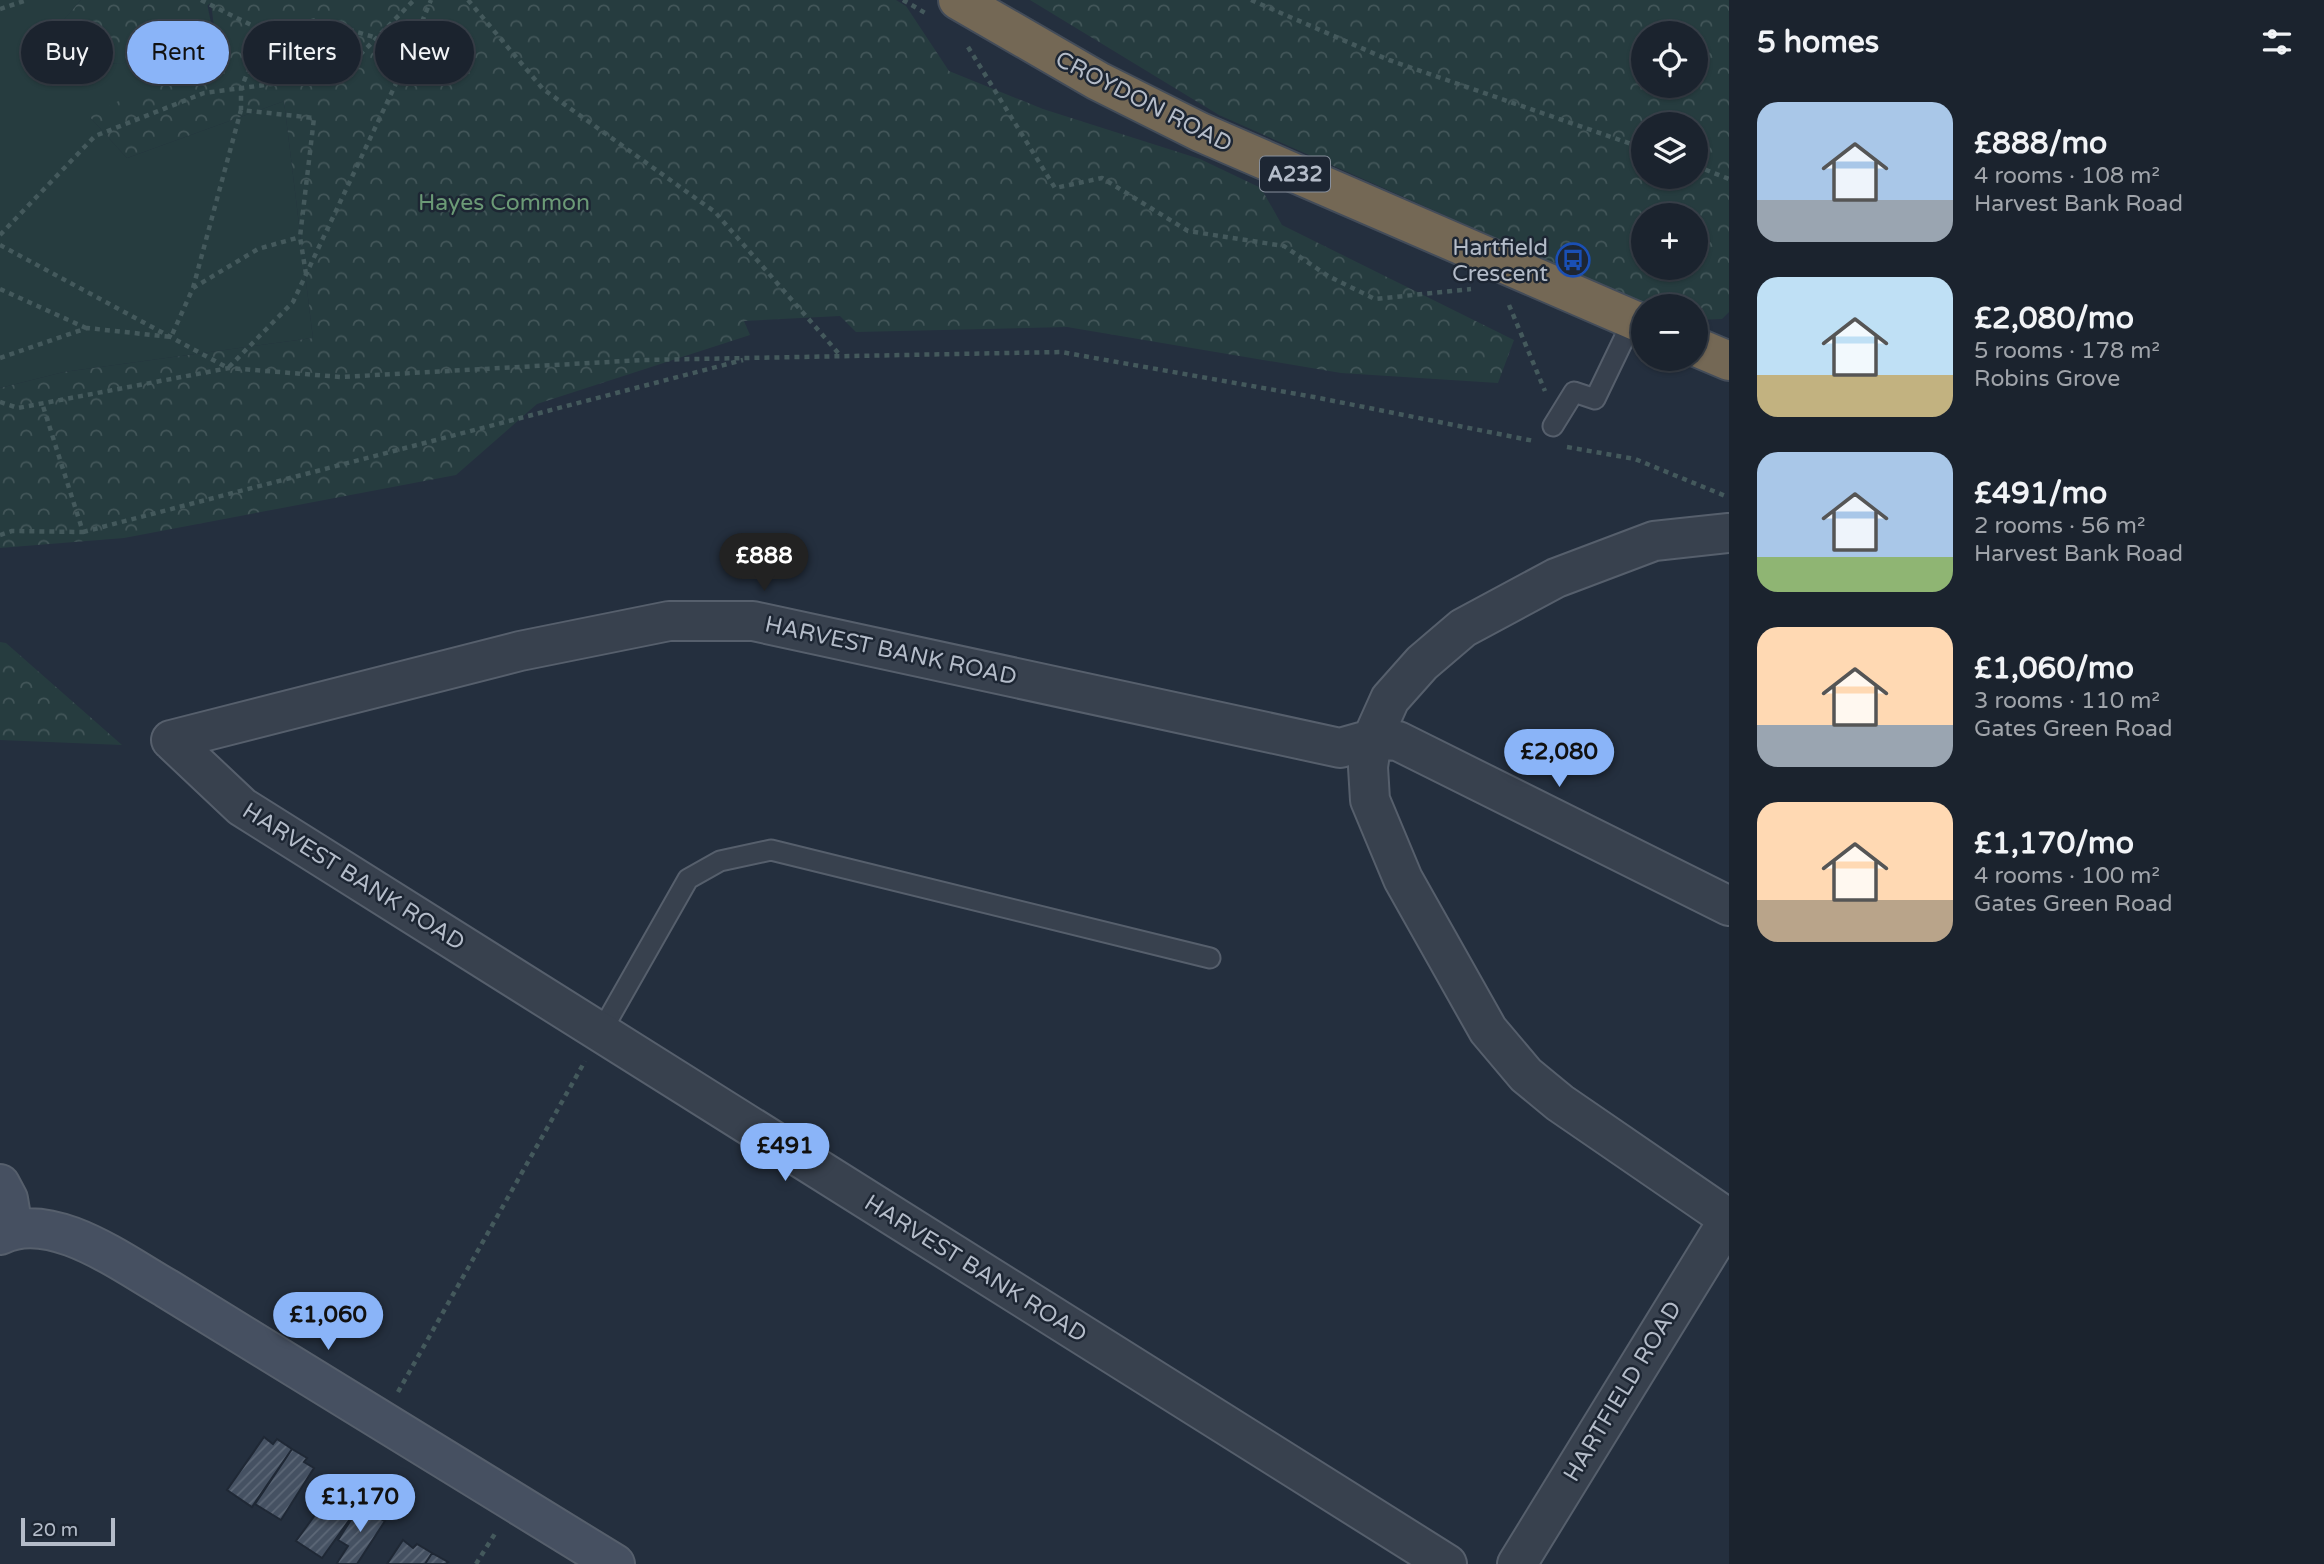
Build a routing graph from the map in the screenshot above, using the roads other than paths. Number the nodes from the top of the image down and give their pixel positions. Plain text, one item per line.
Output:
1 (948, 10) edge
2 (1631, 319) edge
3 (1631, 332) edge
4 (1708, 351) edge
5 (1729, 361) edge
6 (1552, 430) road end
7 (1729, 533) edge
8 (1372, 739) junction
9 (1729, 906) edge
10 (1210, 958) dead end
11 (601, 1032) junction
12 (0, 1184) edge
13 (1729, 1219) edge
14 (6, 1231) edge
15 (615, 1564) edge
16 (1447, 1564) edge
17 (1517, 1564) edge

1 - 2 highway, CROYDON ROAD / A232
3 - 6 lane
4 - 5 highway
7 - 8 street
8 - 9 street
8 - 11 street, HARVEST BANK ROAD
8 - 13 street
10 - 11 lane
11 - 16 street, HARVEST BANK ROAD
12 - 14 street
13 - 17 street, HARTFIELD ROAD
14 - 15 street

